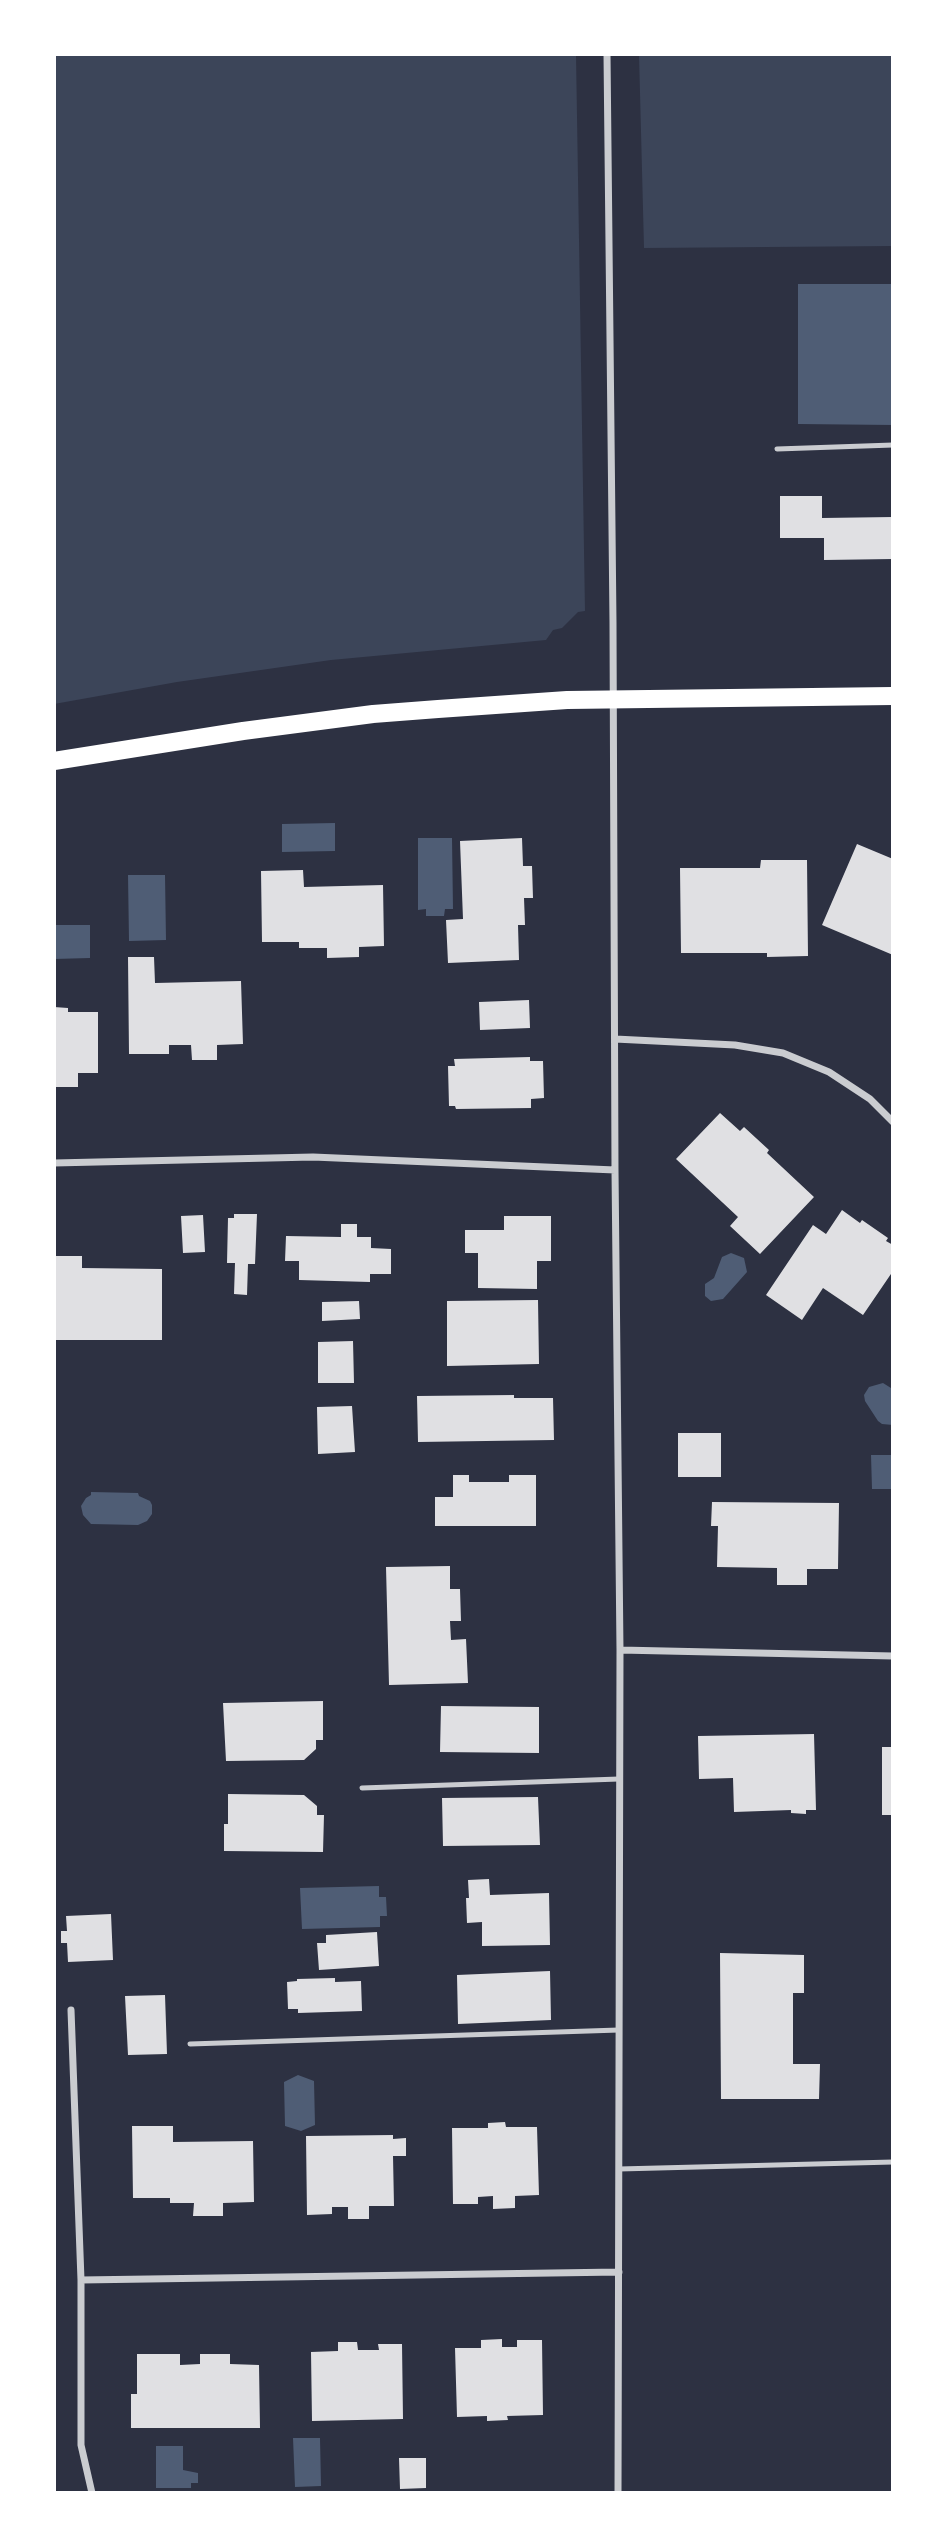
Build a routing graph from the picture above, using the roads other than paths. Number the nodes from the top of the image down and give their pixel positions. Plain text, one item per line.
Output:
1 (607, 54) edge
2 (893, 445) edge
3 (777, 449) dead end
4 (893, 696) edge
5 (614, 700) junction
6 (54, 761) edge
7 (615, 1039) junction
8 (893, 1122) edge
9 (54, 1163) edge
10 (615, 1170) junction
11 (620, 1650) junction
12 (893, 1656) edge
13 (619, 1779) junction
14 (362, 1788) dead end
15 (71, 2010) dead end
16 (619, 2030) junction
17 (190, 2043) dead end
18 (893, 2162) edge
19 (619, 2169) junction
20 (619, 2272) junction
21 (80, 2280) junction
22 (92, 2493) edge
23 (618, 2493) edge

1 - 5 street
2 - 3 lane
4 - 5 main road
5 - 6 main road
5 - 7 street
7 - 8 street
7 - 10 street
9 - 10 street
10 - 11 street
11 - 12 street
11 - 13 street
13 - 14 lane
13 - 16 street
15 - 21 street
16 - 17 lane
16 - 19 street
18 - 19 lane
19 - 20 street
20 - 21 street
20 - 23 street
21 - 22 street

